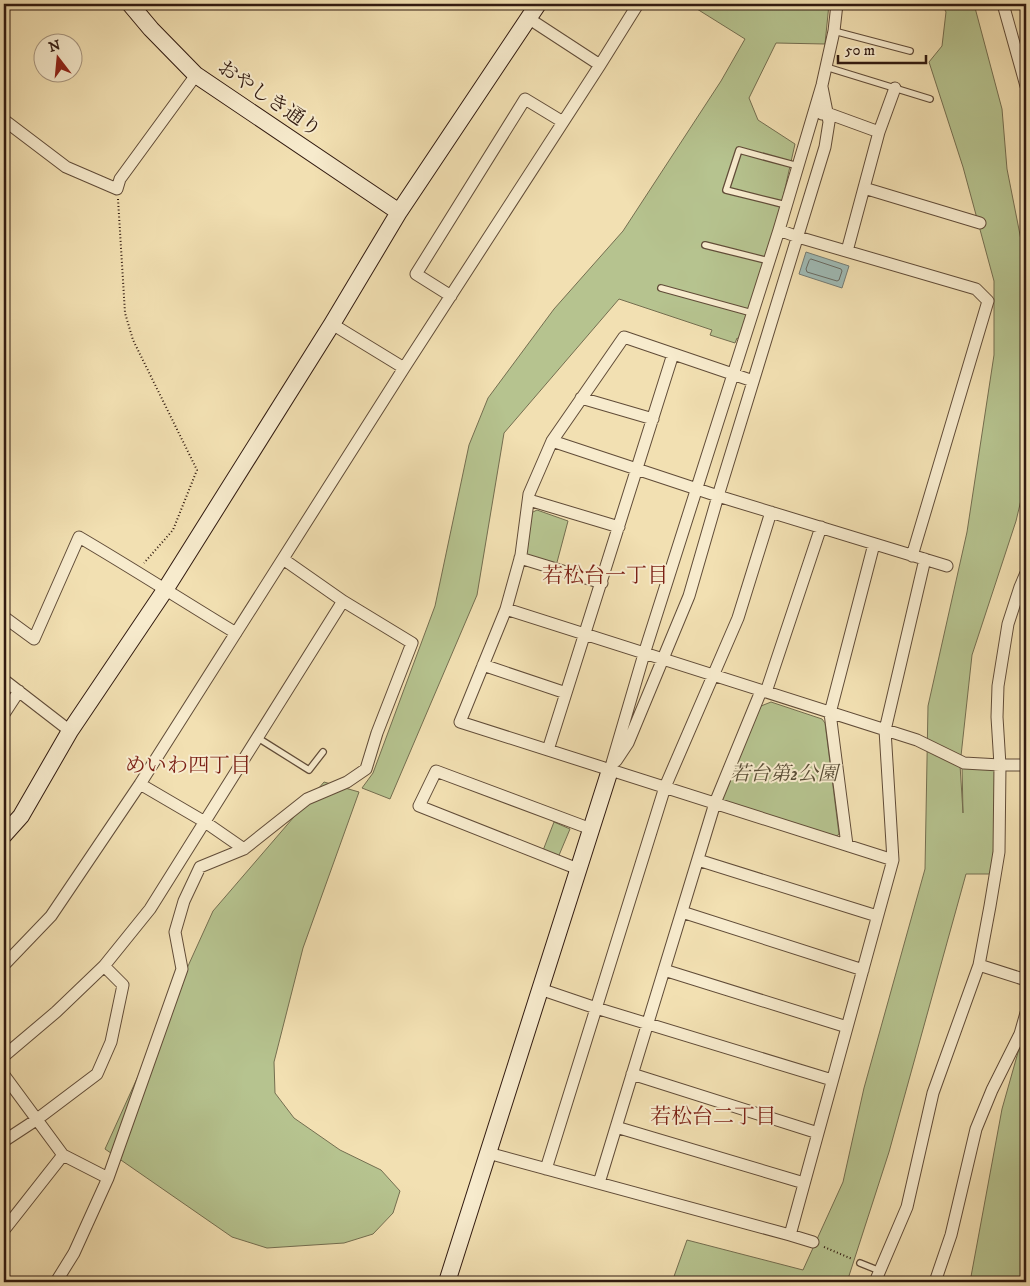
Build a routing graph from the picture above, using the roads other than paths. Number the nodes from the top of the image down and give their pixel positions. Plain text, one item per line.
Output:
1 (130, 4) edge
2 (538, 4) edge
3 (638, 4) edge
4 (836, 4) edge
5 (1003, 4) edge
6 (528, 18) junction
7 (834, 31) junction
8 (910, 51) dead end
9 (600, 65) junction
10 (826, 67) junction
11 (196, 75) junction
12 (822, 86) junction
13 (1026, 86) edge
14 (894, 88) junction
15 (930, 99) dead end
16 (827, 113) junction
17 (813, 116) junction
18 (4, 120) edge
19 (563, 122) junction
20 (880, 132) junction
21 (798, 166) junction
22 (864, 188) junction
23 (786, 205) junction
24 (399, 212) junction
25 (980, 223) dead end
26 (779, 230) junction
27 (798, 236) junction
28 (705, 245) dead end
29 (847, 251) junction
30 (769, 261) junction
31 (661, 288) dead end
32 (451, 296) junction
33 (752, 313) junction
34 (332, 324) junction
35 (674, 354) junction
36 (404, 368) junction
37 (733, 374) junction
38 (754, 381) junction
39 (581, 398) junction
40 (653, 419) junction
41 (552, 441) junction
42 (637, 470) junction
43 (697, 489) junction
44 (718, 496) junction
45 (529, 500) junction
46 (771, 512) junction
47 (619, 527) junction
48 (821, 528) junction
49 (874, 544) junction
50 (912, 556) junction
51 (520, 558) junction
52 (283, 559) junction
53 (925, 560) junction
54 (947, 566) dead end
55 (1026, 573) edge
56 (602, 583) junction
57 (164, 590) junction
58 (343, 601) junction
59 (506, 609) junction
60 (4, 617) edge
61 (236, 632) junction
62 (586, 634) junction
63 (645, 653) junction
64 (663, 660) junction
65 (484, 665) junction
66 (712, 675) junction
67 (4, 680) edge
68 (19, 691) junction
69 (763, 692) junction
70 (566, 693) junction
71 (830, 713) junction
72 (4, 714) edge
73 (885, 730) junction
74 (70, 731) junction
75 (258, 738) junction
76 (548, 750) junction
77 (323, 752) dead end
78 (1000, 765) junction
79 (1026, 765) edge
80 (610, 770) junction
81 (140, 784) junction
82 (665, 788) junction
83 (715, 803) junction
84 (205, 822) junction
85 (591, 829) junction
86 (4, 835) edge
87 (846, 845) junction
88 (244, 849) junction
89 (698, 860) junction
90 (893, 860) junction
91 (578, 870) junction
92 (682, 912) junction
93 (878, 916) junction
94 (4, 965) edge
95 (979, 965) junction
96 (104, 966) junction
97 (664, 970) junction
98 (863, 970) junction
99 (1026, 980) edge
100 (540, 989) junction
101 (596, 1008) junction
102 (1026, 1013) edge
103 (648, 1024) junction
104 (847, 1027) junction
105 (4, 1056) edge
106 (632, 1074) junction
107 (4, 1075) edge
108 (832, 1080) junction
109 (36, 1120) junction
110 (616, 1127) junction
111 (818, 1133) junction
112 (4, 1141) edge
113 (488, 1153) junction
114 (63, 1155) junction
115 (546, 1169) junction
116 (108, 1178) junction
117 (599, 1183) junction
118 (804, 1183) junction
119 (4, 1230) edge
120 (790, 1235) junction
121 (813, 1242) road end
122 (860, 1263) road end
123 (880, 1271) junction
124 (56, 1282) edge
125 (447, 1282) edge
126 (875, 1282) edge
127 (935, 1282) edge

1 - 11 street, おやしき通り
2 - 6 street
3 - 9 street
4 - 7 street
5 - 13 street
6 - 9 street
6 - 24 street
7 - 8 lane
7 - 10 street
9 - 19 street
10 - 12 street
10 - 14 lane
11 - 18 street
11 - 24 street, おやしき通り
12 - 16 street
12 - 17 street
14 - 15 lane
14 - 20 street
16 - 17 street
16 - 20 street
16 - 27 street
17 - 21 street
19 - 32 street
19 - 32 street
20 - 22 street
21 - 23 street
21 - 23 lane
22 - 25 street
22 - 29 street
23 - 26 street
24 - 34 street
26 - 27 street
26 - 30 street
27 - 29 street
27 - 38 street
28 - 30 lane
29 - 50 street
30 - 33 street
31 - 33 lane
32 - 36 street
33 - 37 street
34 - 36 street
34 - 57 street
35 - 37 street
35 - 39 street
35 - 40 street
36 - 52 street
37 - 38 street
37 - 43 street
38 - 44 street
39 - 40 street
39 - 41 street
40 - 42 street
41 - 42 street
41 - 45 street
42 - 43 street
42 - 47 street
43 - 44 street
43 - 63 street
44 - 46 street
44 - 64 street
45 - 47 street
45 - 51 street
46 - 48 street
46 - 66 street
47 - 56 street
48 - 49 street
48 - 69 street
49 - 50 street
49 - 71 street
50 - 53 street
51 - 56 street
51 - 59 street
52 - 58 street
52 - 61 street
53 - 54 street
53 - 73 street
55 - 78 street
56 - 62 street
57 - 60 street
57 - 61 street
57 - 74 street
58 - 75 street
58 - 88 street
59 - 62 street
59 - 65 street
61 - 81 street
62 - 63 street
62 - 70 street
63 - 64 street
63 - 80 street
64 - 66 street
64 - 80 street
65 - 70 street
65 - 76 street
66 - 69 street
66 - 82 street
67 - 68 street
68 - 72 street
68 - 74 street
69 - 71 street
69 - 83 street
70 - 76 street
71 - 73 street
71 - 87 street
73 - 78 street
73 - 90 street
74 - 86 street
75 - 77 lane
75 - 84 street
76 - 80 street
78 - 79 street
78 - 95 street
80 - 82 street
80 - 85 street
81 - 84 street
81 - 94 street
82 - 83 street
82 - 101 street
83 - 87 street
83 - 89 street
84 - 88 street
84 - 96 street
85 - 91 street
85 - 91 street
87 - 90 street
88 - 116 street
89 - 92 street
89 - 93 street
90 - 93 street
91 - 100 street
92 - 97 street
92 - 98 street
93 - 98 street
95 - 99 street
95 - 123 street
96 - 105 street
96 - 109 street
97 - 103 street
97 - 104 street
98 - 104 street
100 - 101 street
100 - 113 street
101 - 103 street
101 - 115 street
102 - 127 street
103 - 106 street
103 - 108 street
104 - 108 street
106 - 110 street
106 - 111 street
107 - 109 street
108 - 111 street
109 - 112 street
109 - 114 street
110 - 117 street
110 - 118 street
111 - 118 street
113 - 115 street
113 - 125 street
114 - 116 street
114 - 119 street
115 - 117 street
116 - 124 street
117 - 120 street
118 - 120 street
120 - 121 street
122 - 123 lane
123 - 126 street

